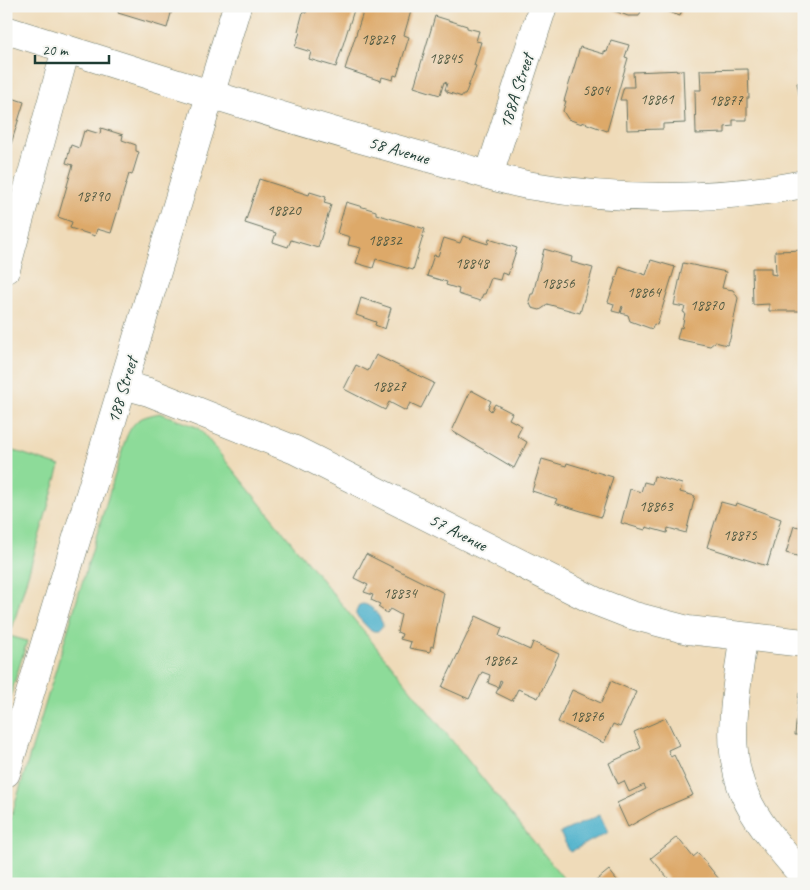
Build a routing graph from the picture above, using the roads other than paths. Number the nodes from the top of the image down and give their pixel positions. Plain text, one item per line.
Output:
1 (237, 6) edge
2 (543, 6) edge
3 (6, 30) edge
4 (66, 48) junction
5 (211, 94) junction
6 (489, 175) junction
7 (804, 184) edge
8 (6, 269) edge
9 (123, 385) junction
10 (743, 637) junction
11 (804, 643) edge
12 (6, 774) edge
13 (804, 877) edge

1 - 5 street, 188 Street
2 - 6 street, 188A Street
3 - 4 street, 58 Avenue
4 - 5 street, 58 Avenue
4 - 8 street
5 - 6 street, 58 Avenue
5 - 9 street, 188 Street
6 - 7 street, 58 Avenue
9 - 10 street, 57 Avenue
9 - 12 street, 188 Street
10 - 11 street, 57 Avenue
10 - 13 street

